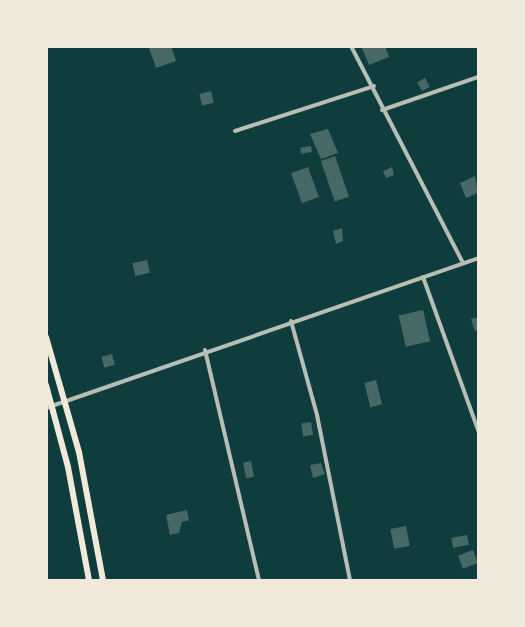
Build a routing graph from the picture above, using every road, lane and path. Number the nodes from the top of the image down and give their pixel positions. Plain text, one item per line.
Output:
1 (351, 46) edge
2 (478, 77) edge
3 (374, 86) junction
4 (382, 110) junction
5 (235, 131) dead end
6 (478, 258) edge
7 (463, 263) junction
8 (423, 277) junction
9 (291, 321) junction
10 (46, 337) edge
11 (205, 350) junction
12 (46, 385) edge
13 (66, 400) junction
14 (50, 407) edge
15 (478, 430) edge
16 (89, 580) edge
17 (104, 580) edge
18 (259, 580) edge
19 (350, 580) edge

1 - 3 street
2 - 4 street
3 - 4 street
3 - 5 street
4 - 7 street
6 - 7 street
7 - 8 street
8 - 9 street
8 - 15 street
9 - 11 street
9 - 19 street
10 - 13 main road
11 - 13 street
11 - 18 street
12 - 14 main road
13 - 14 street
13 - 17 main road
14 - 16 main road

